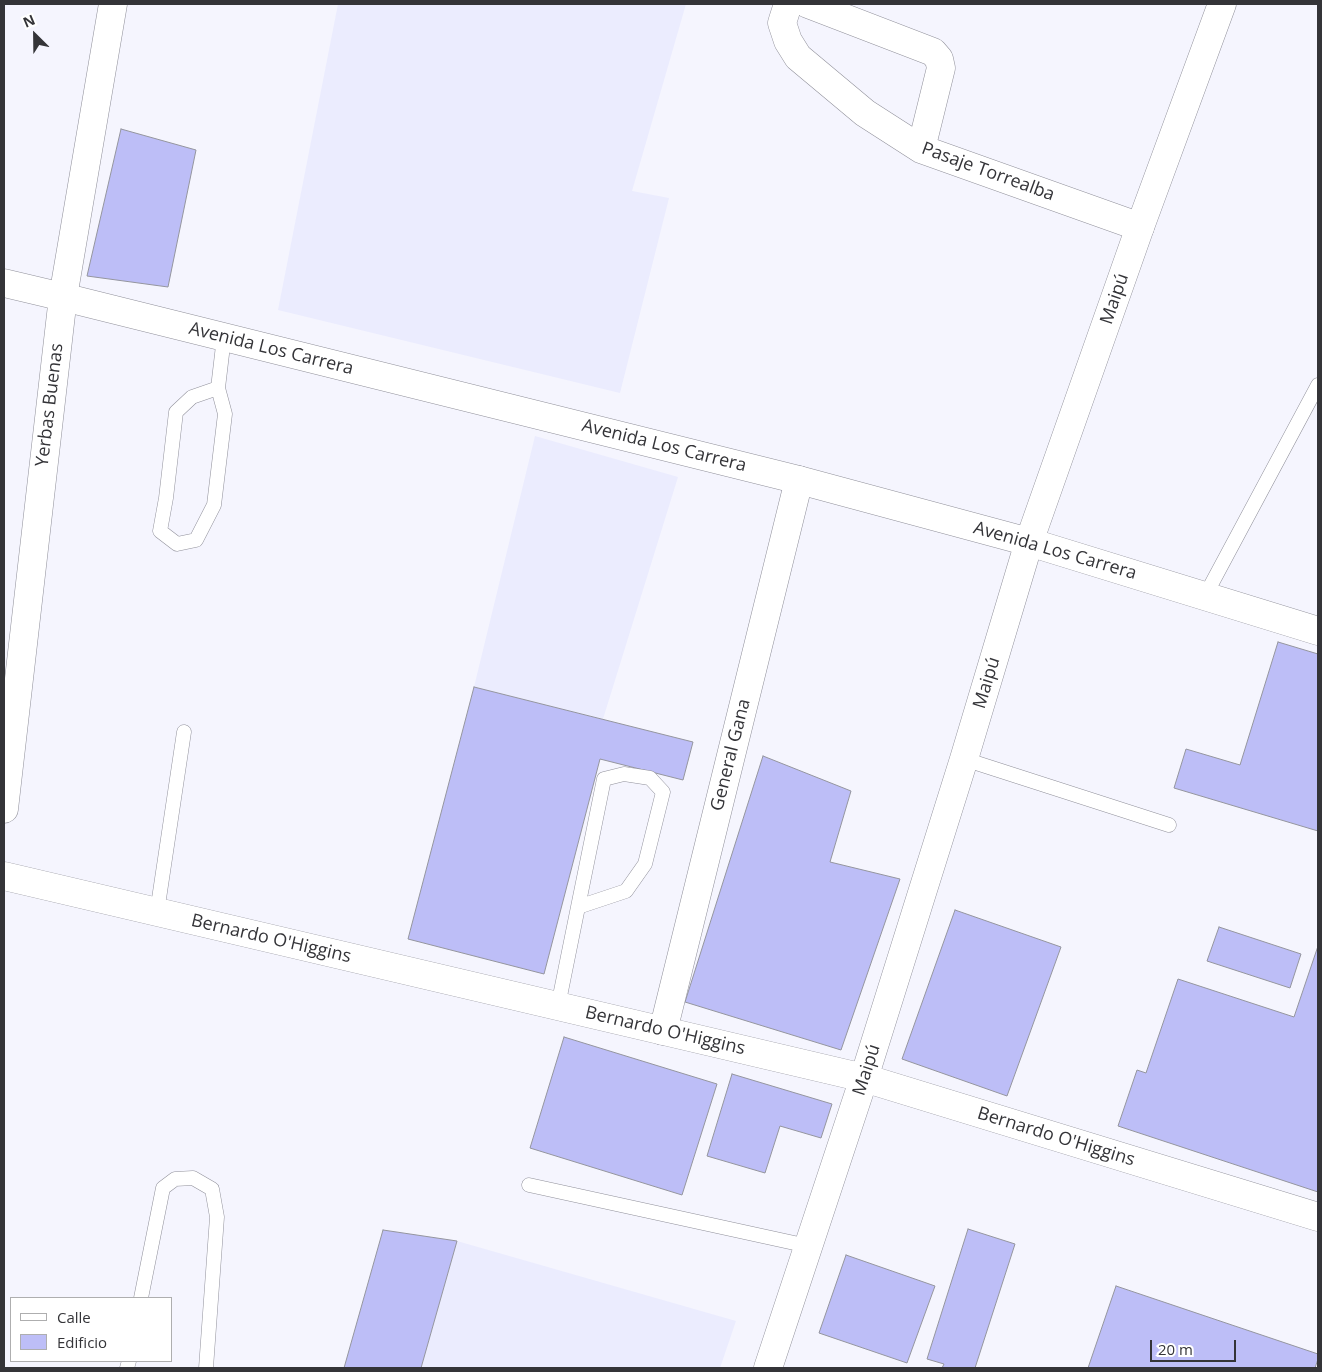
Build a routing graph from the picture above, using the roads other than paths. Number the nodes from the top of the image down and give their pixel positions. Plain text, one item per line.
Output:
1 (113, 4) edge
2 (788, 4) edge
3 (808, 4) edge
4 (1222, 4) edge
5 (921, 149) junction
6 (1140, 228) junction
7 (4, 283) edge
8 (63, 297) junction
9 (224, 337) junction
10 (1318, 385) edge
11 (218, 388) junction
12 (799, 480) junction
13 (1029, 542) junction
14 (1205, 596) junction
15 (1318, 630) edge
16 (184, 732) dead end
17 (964, 759) junction
18 (4, 809) edge
19 (1169, 825) dead end
20 (4, 876) edge
21 (578, 907) junction
22 (157, 912) junction
23 (558, 1006) junction
24 (663, 1030) junction
25 (864, 1078) junction
26 (529, 1185) dead end
27 (1318, 1217) edge
28 (808, 1246) junction
29 (141, 1297) edge
30 (206, 1368) edge
31 (768, 1368) edge

1 - 8 main road, Yerbas Buenas
2 - 5 main road, Pasaje Torrealba
3 - 5 main road
4 - 6 main road, Maipú
5 - 6 main road, Pasaje Torrealba
6 - 13 main road, Maipú
7 - 8 main road, Avenida Los Carrera
8 - 9 main road, Avenida Los Carrera
8 - 18 main road, Yerbas Buenas
9 - 11 lane
9 - 12 main road, Avenida Los Carrera
10 - 14 lane
11 - 11 lane
12 - 13 main road, Avenida Los Carrera
12 - 24 main road, General Gana
13 - 14 main road, Avenida Los Carrera
13 - 17 main road, Maipú
14 - 15 main road, Avenida Los Carrera
16 - 22 lane
17 - 19 lane
17 - 25 main road, Maipú
20 - 22 main road, Bernardo O'Higgins
21 - 21 lane
21 - 23 lane
22 - 23 main road, Bernardo O'Higgins
23 - 24 main road, Bernardo O'Higgins
24 - 25 main road, Bernardo O'Higgins
25 - 27 main road, Bernardo O'Higgins
25 - 28 main road, Maipú
26 - 28 lane
28 - 31 main road, Maipú
29 - 30 lane

